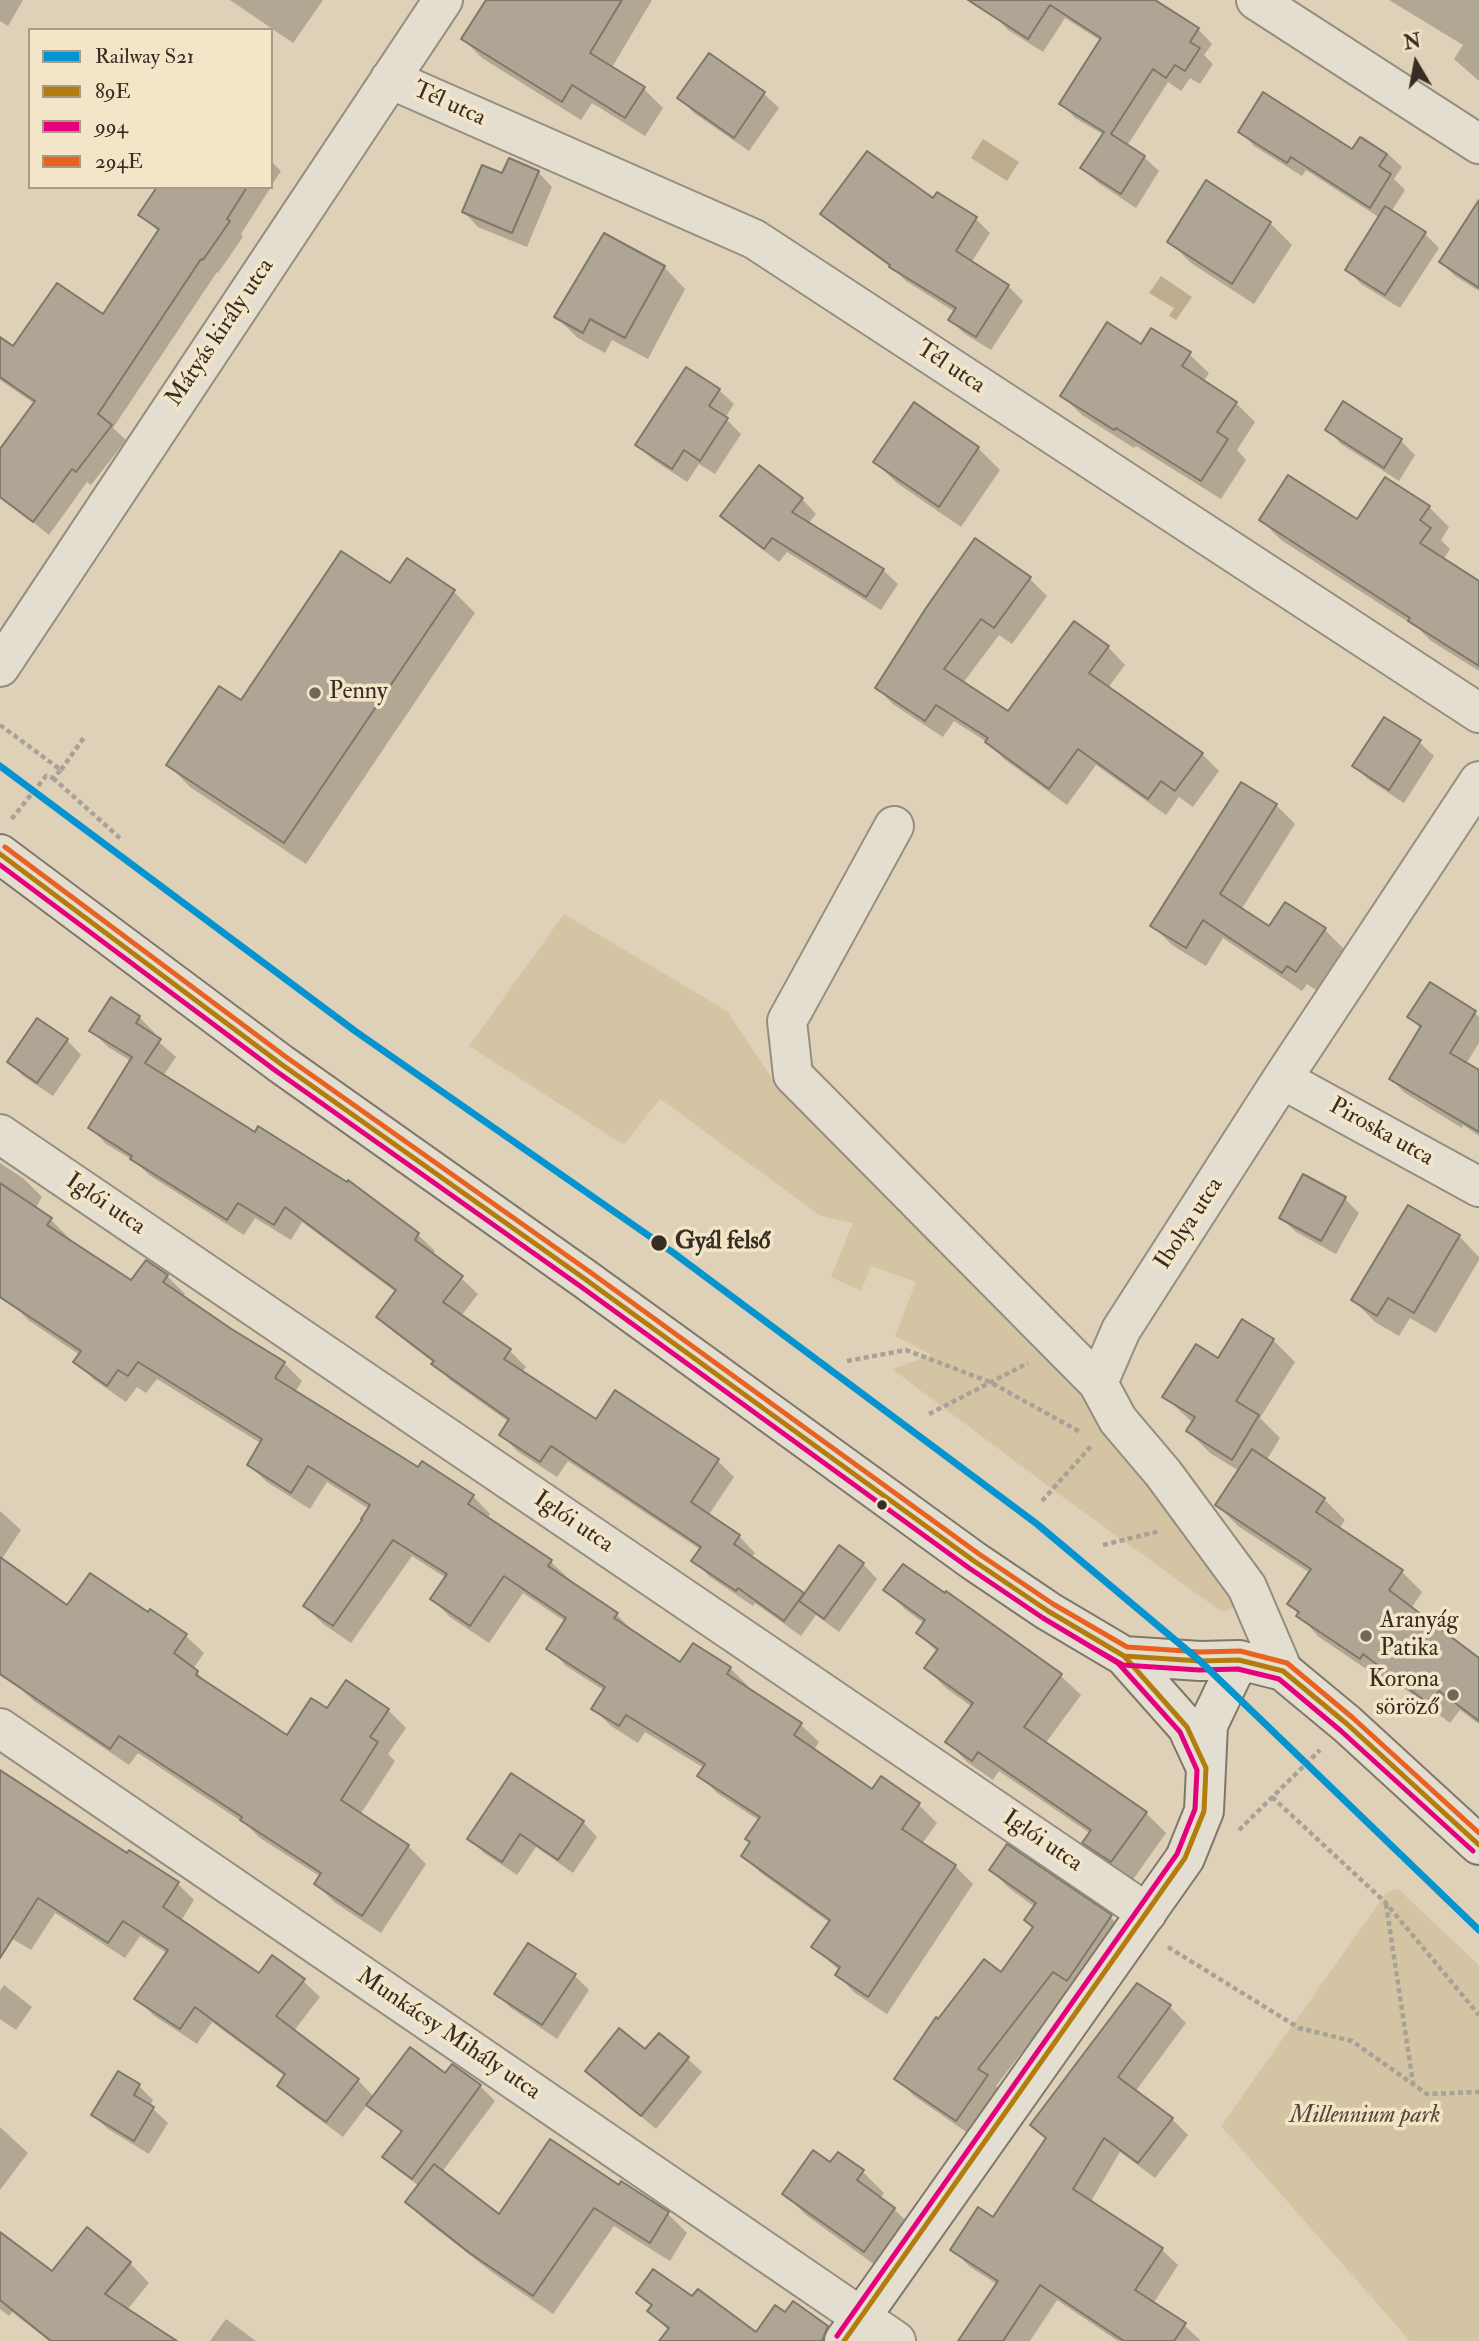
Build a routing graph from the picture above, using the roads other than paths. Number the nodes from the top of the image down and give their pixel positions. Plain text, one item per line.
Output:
1 (443, 0) edge
2 (1256, 0) edge
3 (390, 79) junction
4 (1479, 144) edge
5 (0, 667) edge
6 (1479, 713) edge
7 (1479, 781) edge
8 (894, 825) dead end
9 (3, 840) edge
10 (1282, 1079) junction
11 (0, 1133) edge
12 (1479, 1187) edge
13 (1098, 1382) junction
14 (1124, 1656) junction
15 (1239, 1660) junction
16 (1283, 1671) junction
17 (0, 1728) edge
18 (1206, 1768) junction
19 (1479, 1845) edge
20 (1142, 1920) junction
21 (852, 2329) edge
22 (896, 2341) edge

1 - 3 street, Mátyás király utca
2 - 4 street
3 - 5 street, Mátyás király utca
3 - 6 street, Tél utca
7 - 10 street, Ibolya utca
8 - 13 street
9 - 14 street
10 - 12 street, Piroska utca
10 - 13 street, Ibolya utca
11 - 20 street, Iglói utca
13 - 16 street
14 - 15 street
14 - 18 street
15 - 16 street
15 - 18 street
16 - 19 street
17 - 21 street, Munkácsy Mihály utca
18 - 20 street
20 - 21 street
21 - 22 street, Munkácsy Mihály utca

